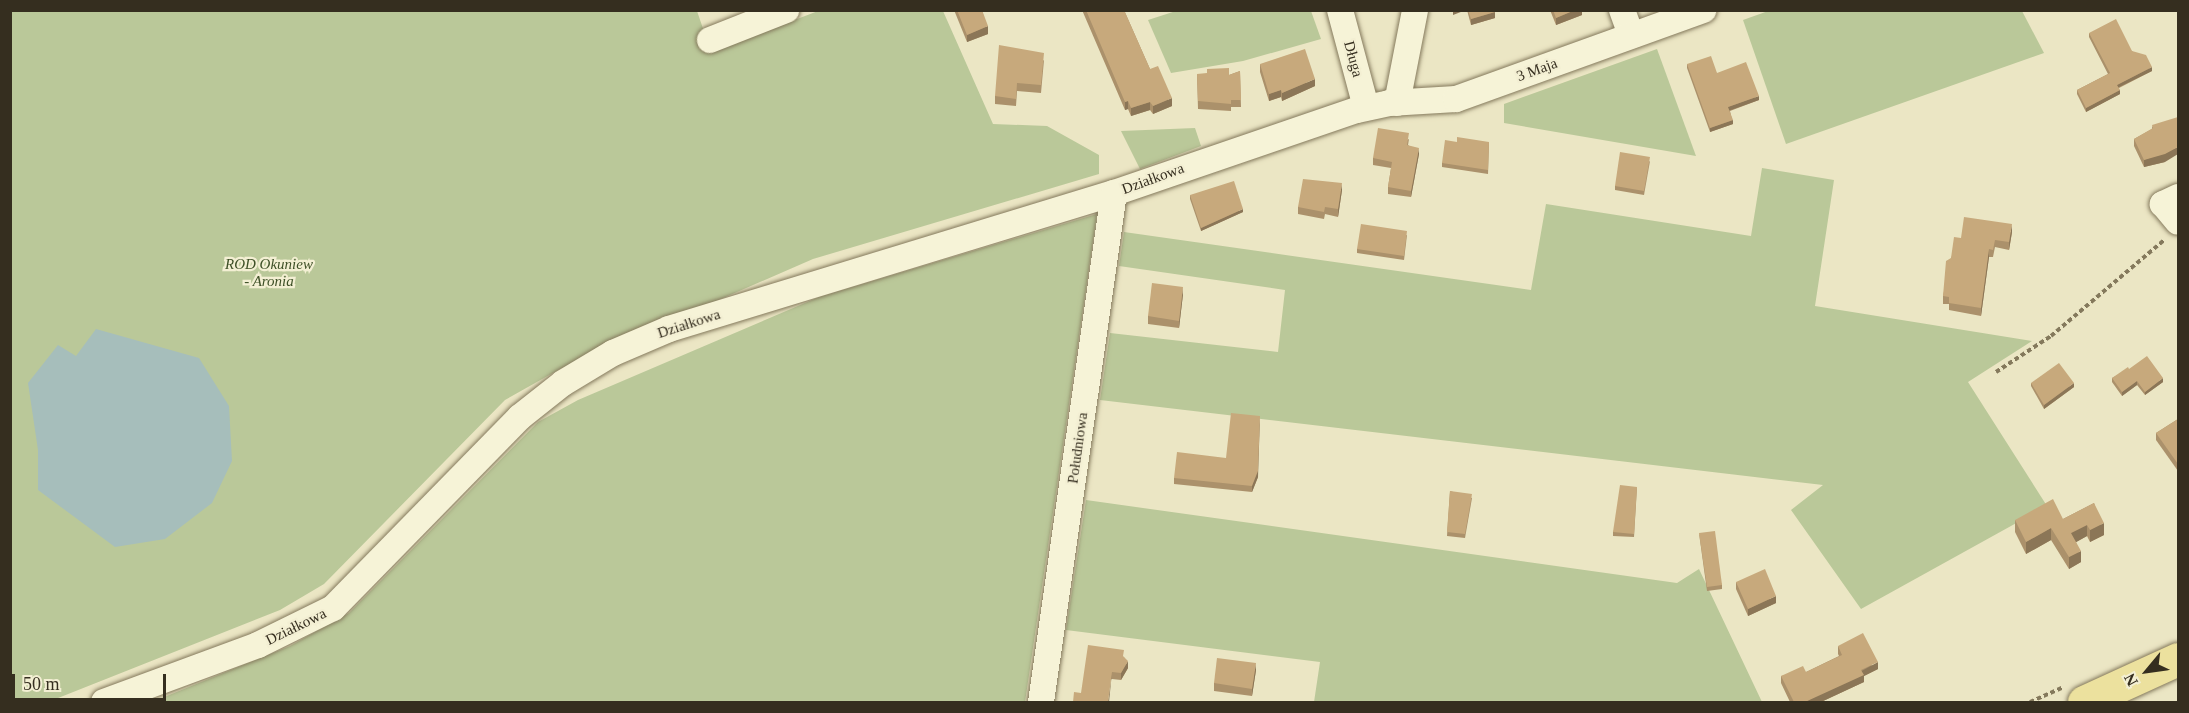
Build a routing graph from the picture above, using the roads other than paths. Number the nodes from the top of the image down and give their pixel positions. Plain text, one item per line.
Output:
1 (786, 10) edge
2 (1340, 10) edge
3 (1415, 10) edge
4 (1622, 10) edge
5 (1702, 10) edge
6 (1631, 35) junction
7 (710, 40) dead end
8 (1397, 103) junction
9 (1366, 107) junction
10 (1114, 194) junction
11 (2178, 197) edge
12 (2174, 229) edge
13 (2178, 659) edge
14 (104, 702) edge
15 (1041, 702) edge
16 (2084, 702) edge

1 - 7 street
2 - 9 street, Długa
3 - 8 street
4 - 6 street
5 - 6 street, 3 Maja
6 - 8 street, 3 Maja
8 - 9 street, 3 Maja
9 - 10 street, Działkowa
10 - 14 street, Działkowa
10 - 15 street, Południowa
11 - 12 street
13 - 16 main road

